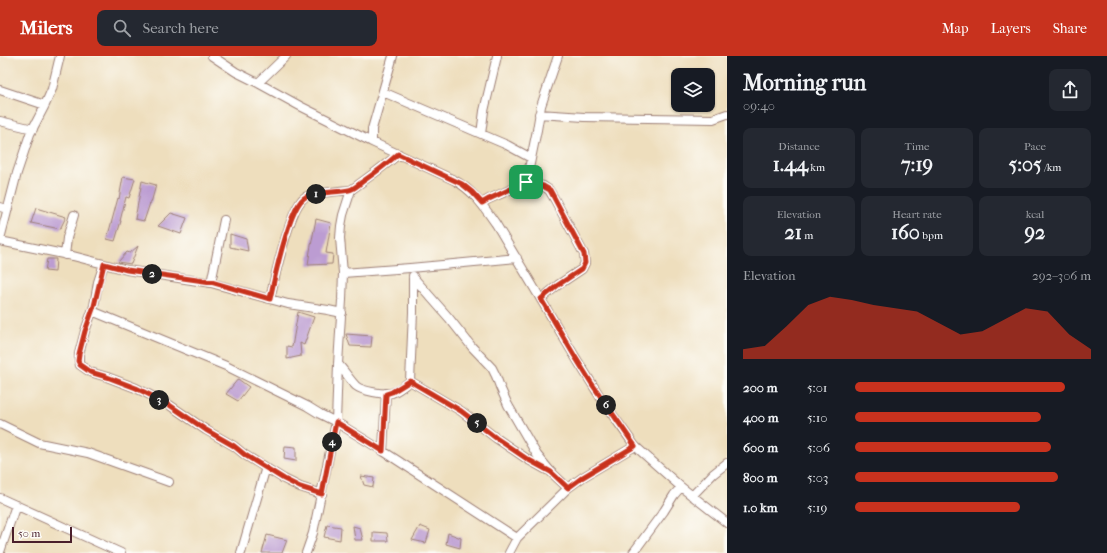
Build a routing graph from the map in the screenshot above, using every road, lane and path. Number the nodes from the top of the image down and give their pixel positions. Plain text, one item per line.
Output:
1 (60, 56) edge
2 (212, 56) edge
3 (286, 56) edge
4 (393, 56) edge
5 (497, 56) edge
6 (558, 56) edge
7 (258, 83) junction
8 (0, 90) edge
9 (383, 92) junction
10 (45, 105) junction
11 (539, 114) junction
12 (727, 114) edge
13 (0, 121) edge
14 (33, 129) junction
15 (481, 134) junction
16 (372, 142) junction
17 (398, 154) junction
18 (531, 158) junction
19 (526, 182) junction
20 (351, 190) junction
21 (482, 203) junction
22 (74, 215) dead end
23 (224, 220) dead end
24 (0, 240) edge
25 (65, 255) junction
26 (517, 258) junction
27 (104, 264) junction
28 (410, 268) junction
29 (343, 273) junction
30 (413, 277) junction
31 (211, 282) junction
32 (270, 299) junction
33 (541, 299) junction
34 (92, 311) junction
35 (342, 313) junction
36 (338, 364) junction
37 (410, 381) junction
38 (386, 394) junction
39 (336, 422) junction
40 (0, 424) edge
41 (635, 446) junction
42 (383, 451) junction
43 (727, 463) edge
44 (266, 467) junction
45 (551, 472) junction
46 (170, 482) dead end
47 (681, 487) junction
48 (568, 488) junction
49 (322, 494) junction
50 (692, 496) junction
51 (0, 498) edge
52 (16, 505) junction
53 (727, 523) edge
54 (517, 538) junction
55 (0, 552) edge
56 (121, 553) edge
57 (241, 553) edge
58 (306, 553) edge
59 (509, 553) edge
60 (633, 553) edge

1 - 10 street
2 - 7 street
3 - 7 street
4 - 9 street
5 - 15 street
6 - 11 street
7 - 16 street
8 - 10 street
9 - 15 street
9 - 16 street
10 - 14 street
11 - 12 street
11 - 18 street
13 - 14 street
14 - 24 street
15 - 18 street
16 - 17 street
17 - 20 street
17 - 21 street
18 - 19 street
19 - 21 street
19 - 33 street
20 - 29 street
20 - 32 street
21 - 26 street
22 - 25 street
23 - 31 street
24 - 25 street
25 - 27 street
26 - 28 street
26 - 33 street
27 - 31 street
27 - 34 street
28 - 29 street
28 - 30 street
29 - 35 street
30 - 37 street
30 - 45 street
31 - 32 street
32 - 35 street
33 - 41 street
34 - 39 street
34 - 44 street
35 - 36 street
36 - 38 street
36 - 39 street
37 - 38 street
37 - 45 street
38 - 42 street
39 - 42 street
39 - 49 street
40 - 46 street
41 - 47 street
41 - 48 street
42 - 54 street
43 - 50 street
44 - 49 street
44 - 57 street
45 - 48 street
47 - 50 street
47 - 60 street
48 - 54 street
49 - 58 street
50 - 53 street
51 - 52 street
52 - 55 street
52 - 56 street
54 - 59 street

